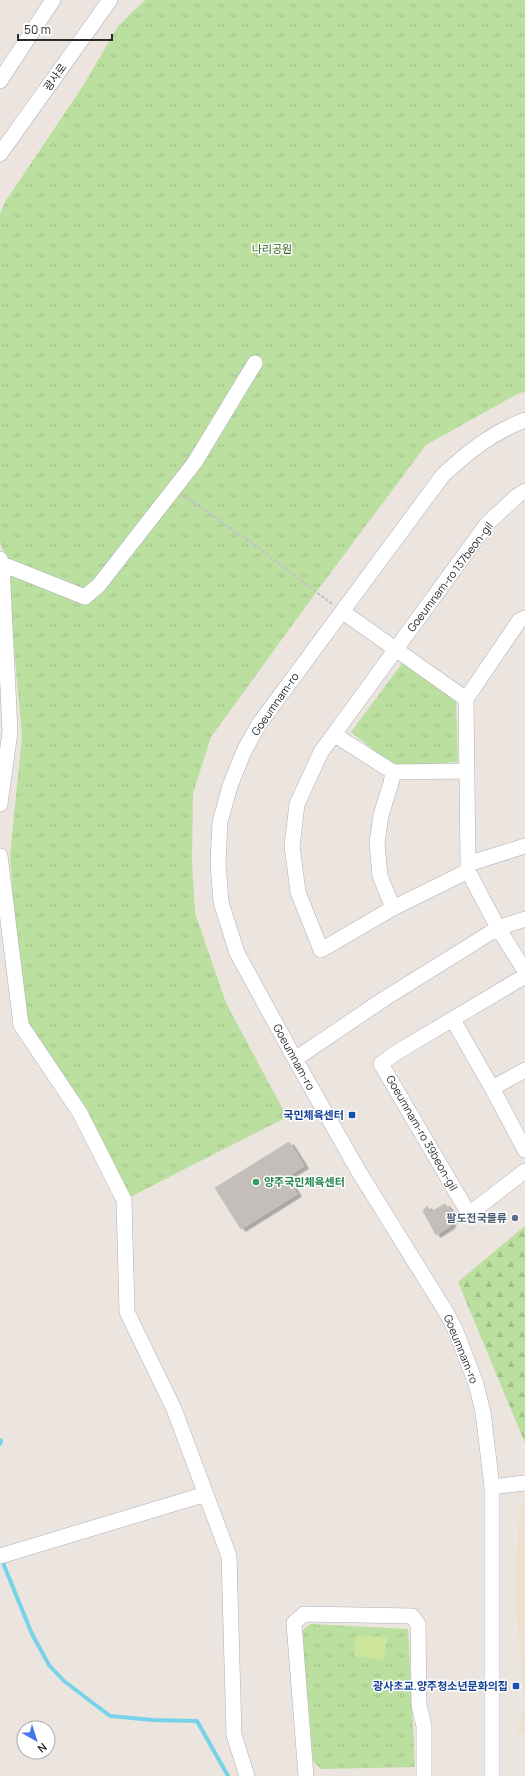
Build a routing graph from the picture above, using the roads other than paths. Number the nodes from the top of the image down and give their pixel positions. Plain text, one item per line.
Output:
1 (53, 0) edge
2 (110, 0) edge
3 (0, 81) edge
4 (0, 154) edge
5 (255, 363) dead end
6 (525, 420) edge
7 (525, 491) edge
8 (1, 561) edge
9 (343, 612) junction
10 (525, 618) edge
11 (396, 649) junction
12 (466, 699) junction
13 (335, 735) junction
14 (467, 771) junction
15 (393, 772) junction
16 (0, 804) edge
17 (525, 846) edge
18 (0, 856) edge
19 (468, 867) junction
20 (393, 908) junction
21 (525, 919) edge
22 (498, 928) junction
23 (525, 971) edge
24 (525, 976) edge
25 (452, 1020) junction
26 (295, 1059) junction
27 (525, 1070) edge
28 (492, 1088) junction
29 (525, 1150) edge
30 (525, 1171) edge
31 (525, 1483) edge
32 (492, 1486) junction
33 (206, 1494) junction
34 (4, 1555) edge
35 (247, 1776) edge
36 (306, 1776) edge
37 (424, 1776) edge
38 (492, 1776) edge

1 - 3 street
2 - 4 street, 광사로
5 - 8 street
6 - 9 street, Goeumnam-ro
7 - 11 street, Goeumnam-ro 137beon-gil
8 - 16 street
9 - 11 street
9 - 26 street, Goeumnam-ro
10 - 12 street
11 - 12 street
11 - 13 street, Goeumnam-ro 137beon-gil
12 - 14 street
13 - 15 street
13 - 20 street, Goeumnam-ro 137beon-gil
14 - 15 street
14 - 19 street
15 - 20 street
17 - 19 street, Goeumnam-ro 137beon-gil
18 - 33 street
19 - 20 street, Goeumnam-ro 137beon-gil
19 - 22 street
21 - 22 street
22 - 23 street
22 - 26 street
24 - 25 street, Goeumnam-ro 39beon-gil
25 - 28 street
25 - 30 street, Goeumnam-ro 39beon-gil
26 - 32 street, Goeumnam-ro
27 - 28 street
28 - 29 street
31 - 32 street
32 - 38 street, Goeumnam-ro
33 - 34 street
33 - 35 street
36 - 37 street

